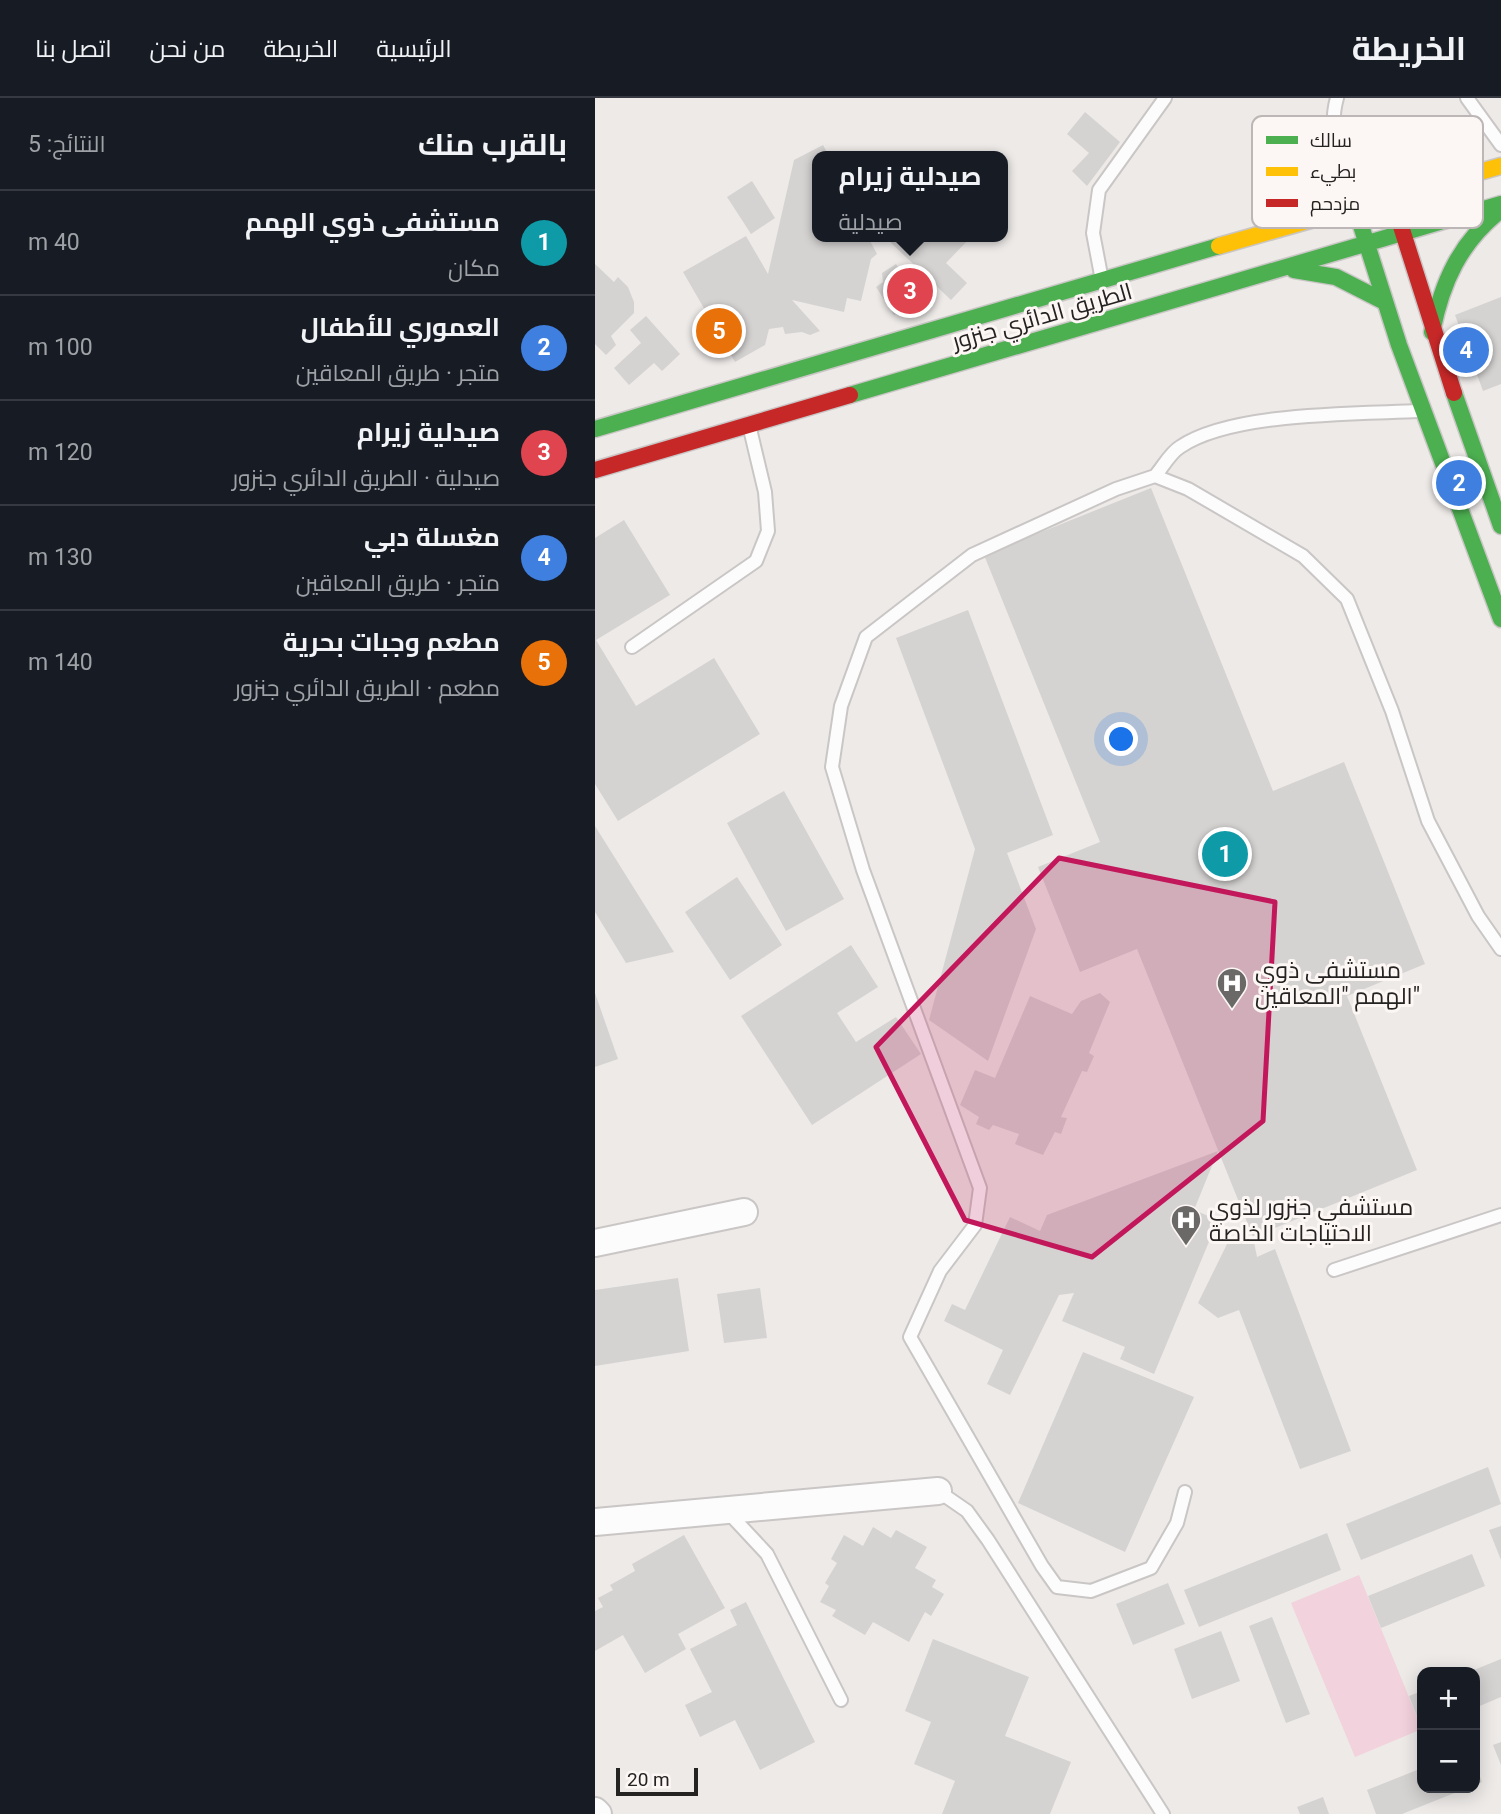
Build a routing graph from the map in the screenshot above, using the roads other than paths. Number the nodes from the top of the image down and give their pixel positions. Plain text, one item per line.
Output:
1 (1164, 98) edge
2 (1337, 98) edge
3 (1467, 98) edge
4 (1333, 116) edge
5 (1480, 116) edge
6 (1483, 120) edge
7 (1501, 145) edge
8 (1501, 166) edge
9 (1483, 171) edge
10 (1501, 207) edge
11 (1483, 212) edge
12 (1483, 224) edge
13 (1276, 228) edge
14 (1362, 228) edge
15 (1400, 228) edge
16 (1424, 228) edge
17 (1479, 228) edge
18 (1402, 234) junction
19 (1367, 246) junction
20 (1281, 270) junction
21 (1101, 279) junction
22 (1385, 302) junction
23 (1432, 332) junction
24 (1424, 411) junction
25 (749, 425) junction
26 (595, 429) edge
27 (595, 470) edge
28 (1155, 476) junction
29 (1501, 526) edge
30 (1501, 619) edge
31 (632, 647) dead end
32 (1501, 948) edge
33 (744, 1212) dead end
34 (1501, 1215) edge
35 (595, 1243) edge
36 (1334, 1270) dead end
37 (938, 1491) joint
38 (1185, 1492) dead end
39 (726, 1510) junction
40 (595, 1522) edge
41 (841, 1700) dead end
42 (1163, 1814) edge

1 - 21 lane
2 - 4 lane
3 - 5 lane
6 - 7 lane
8 - 9 main road, الطريق الدائري جنزور
10 - 11 main road, الطريق الدائري جنزور
10 - 12 main road
13 - 21 main road, الطريق الدائري جنزور
14 - 19 main road
15 - 18 main road
16 - 18 main road, الطريق الدائري جنزور
17 - 23 main road
18 - 19 main road, الطريق الدائري جنزور
18 - 23 main road
19 - 20 main road, الطريق الدائري جنزور
19 - 22 main road
20 - 22 main road
20 - 25 main road, الطريق الدائري جنزور
21 - 26 main road, الطريق الدائري جنزور
22 - 24 main road
23 - 29 main road
24 - 28 lane
24 - 30 main road
25 - 27 main road, الطريق الدائري جنزور
25 - 31 lane
28 - 32 lane
28 - 38 lane
33 - 35 street
34 - 36 lane
37 - 39 street
37 - 42 lane
39 - 40 street
39 - 41 lane

